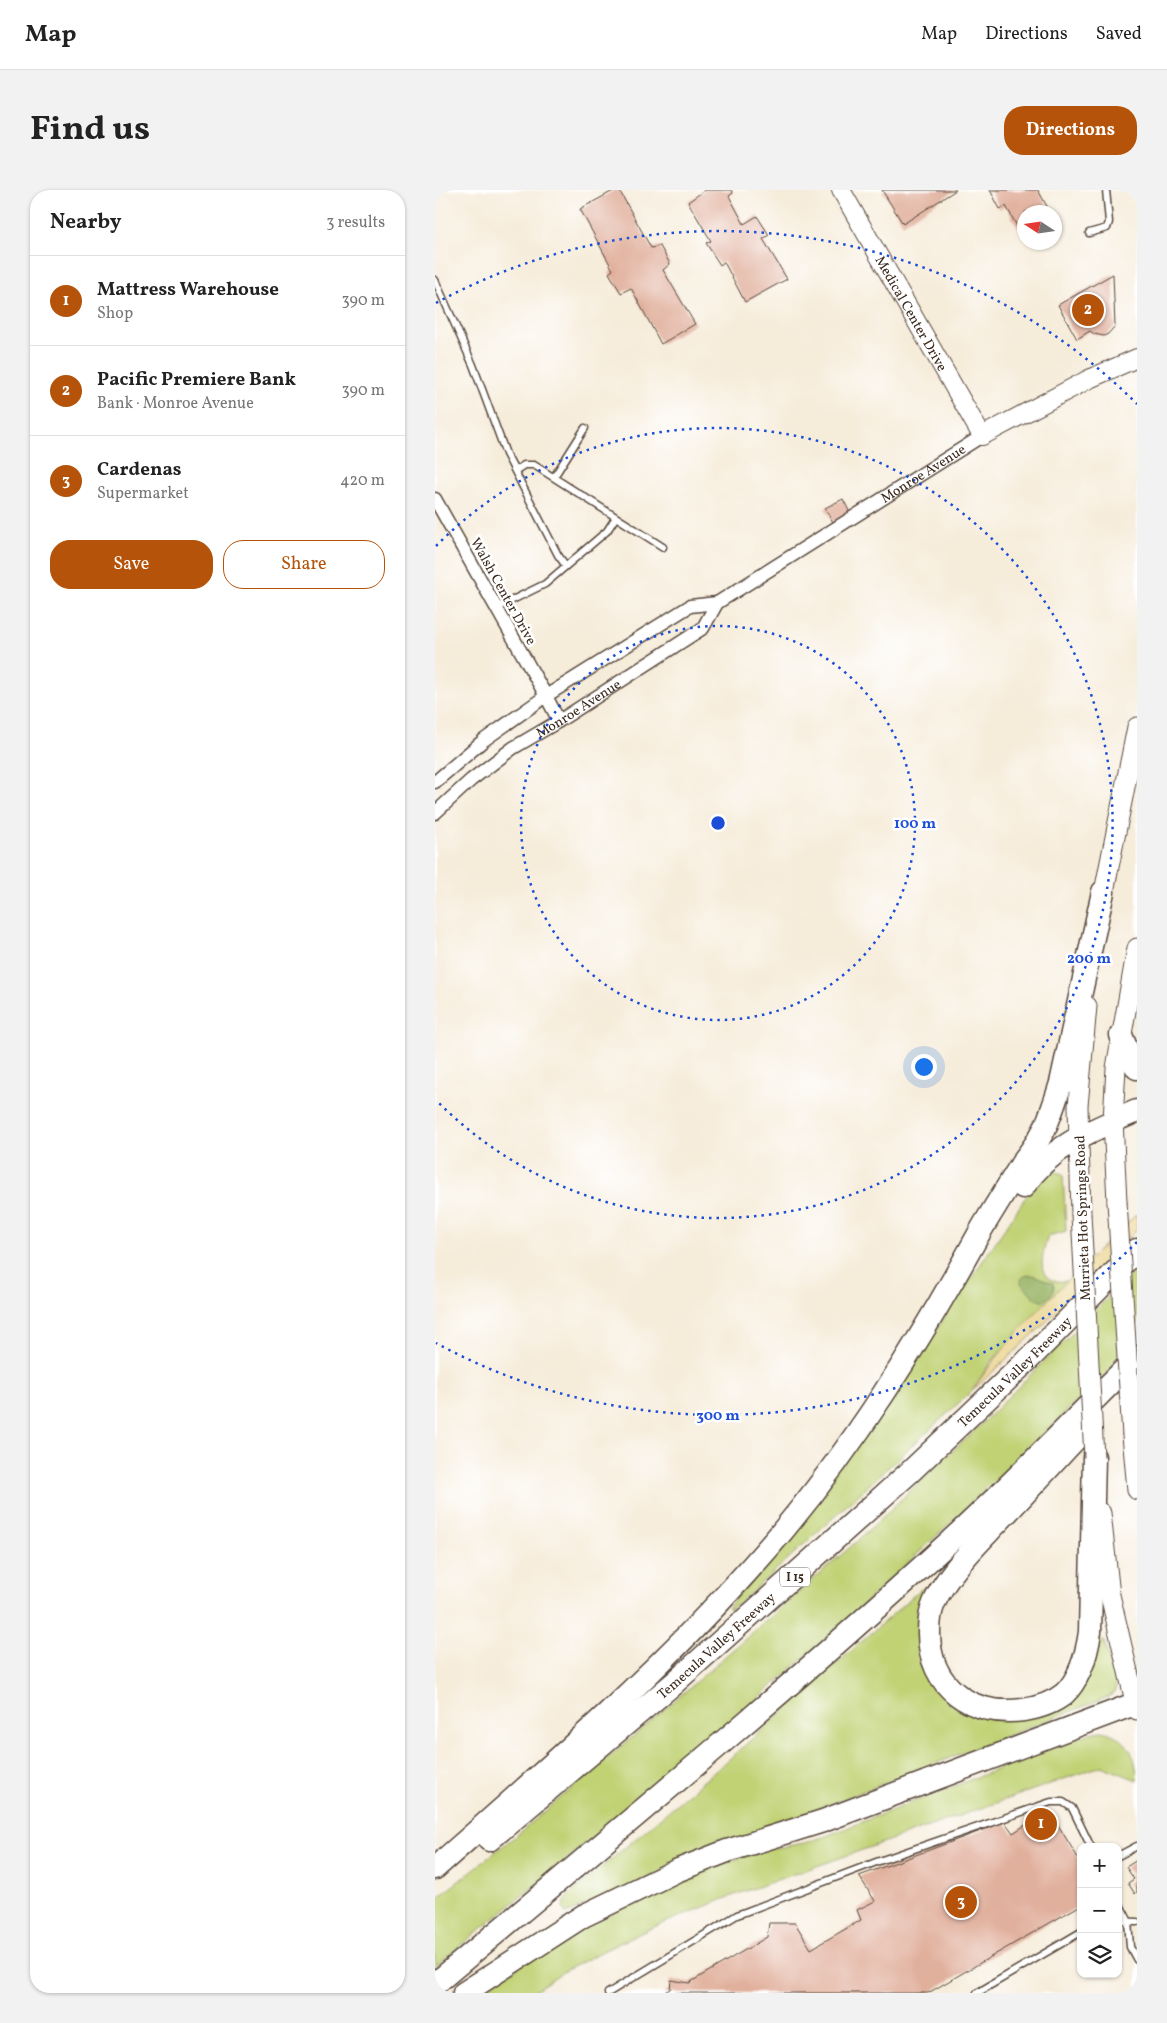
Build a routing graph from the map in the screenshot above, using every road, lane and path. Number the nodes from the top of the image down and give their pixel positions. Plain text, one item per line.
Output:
1 (841, 190) edge
2 (1106, 190) edge
3 (1089, 233) dead end
4 (435, 280) edge
5 (1137, 358) edge
6 (585, 428) dead end
7 (982, 436) junction
8 (515, 471) junction
9 (554, 477) junction
10 (435, 499) edge
11 (616, 517) junction
12 (663, 547) dead end
13 (566, 566) junction
14 (717, 604) junction
15 (496, 608) junction
16 (547, 696) junction
17 (559, 722) junction
18 (1137, 727) edge
19 (435, 782) edge
20 (435, 813) edge
21 (1103, 892) junction
22 (1137, 948) edge
23 (1121, 1035) junction
24 (1137, 1068) edge
25 (1137, 1110) edge
26 (1113, 1120) junction
27 (1078, 1137) junction
28 (1137, 1250) edge
29 (943, 1300) junction
30 (1137, 1357) edge
31 (1137, 1373) edge
32 (1094, 1457) junction
33 (1137, 1490) edge
34 (1136, 1705) edge
35 (1089, 1843) edge
36 (1137, 1846) edge
37 (1122, 1854) edge
38 (435, 1868) edge
39 (435, 1883) edge
40 (1122, 1908) edge
41 (1128, 1920) junction
42 (1122, 1921) edge
43 (1137, 1922) edge
44 (1079, 1933) edge
45 (1137, 1960) edge
46 (435, 1984) edge
47 (464, 1993) edge
48 (608, 1993) edge
49 (977, 1993) edge

1 - 7 street, Medical Center Drive
2 - 3 lane
4 - 8 lane
5 - 7 street, Monroe Avenue
6 - 9 lane
7 - 14 street, Monroe Avenue
8 - 9 lane
8 - 13 lane
9 - 11 lane
10 - 15 street, Walsh Center Drive
11 - 12 lane
11 - 13 lane
13 - 15 lane
14 - 16 street, Monroe Avenue
14 - 17 street, Monroe Avenue
15 - 16 street, Walsh Center Drive
16 - 17 street, Walsh Center Drive
16 - 19 street, Monroe Avenue
17 - 20 street, Monroe Avenue
18 - 21 main road, Murrieta Hot Springs Road
21 - 27 main road, Murrieta Hot Springs Road
21 - 29 highway
22 - 23 main road
23 - 24 highway
23 - 26 main road
25 - 26 highway
26 - 27 highway
26 - 33 main road, bridge
27 - 29 highway
27 - 32 main road, Murrieta Hot Springs Road, bridge
28 - 39 highway, Temecula Valley Freeway / I 15
29 - 38 highway
30 - 46 highway
31 - 32 highway
32 - 34 main road, Murrieta Hot Springs Road
34 - 47 highway
35 - 48 lane
36 - 37 lane
40 - 41 lane
41 - 42 lane
41 - 43 lane
41 - 45 lane
44 - 49 lane

